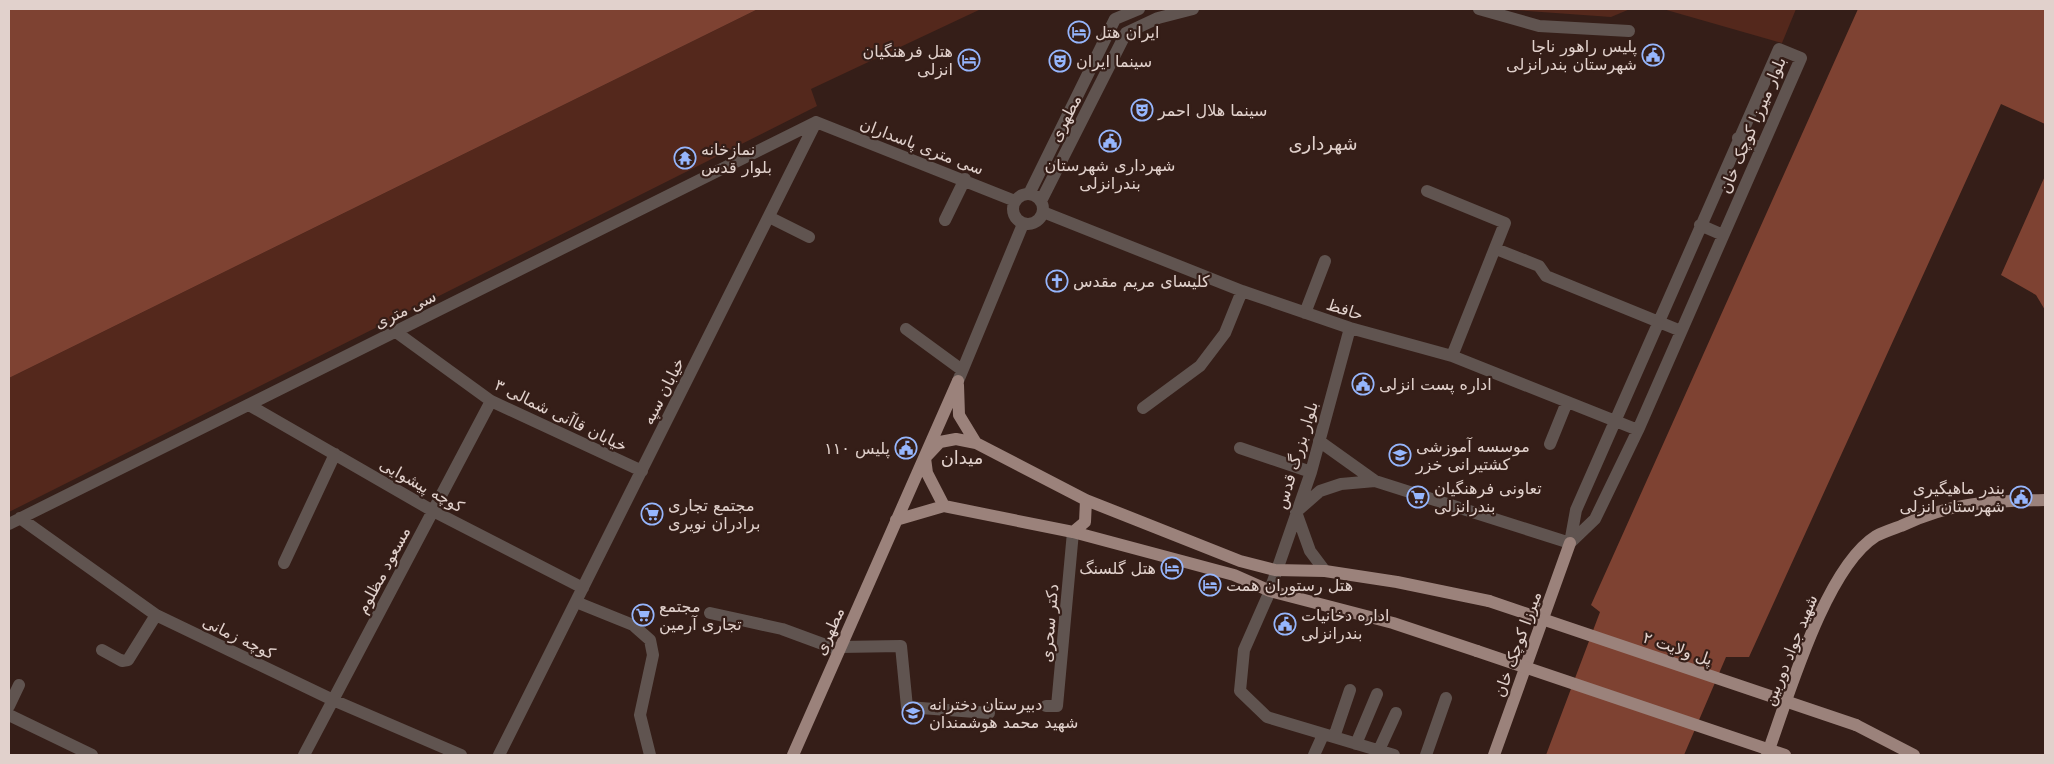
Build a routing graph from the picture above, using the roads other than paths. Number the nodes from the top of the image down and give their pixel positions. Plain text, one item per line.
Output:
1 (1139, 9) edge
2 (1193, 9) edge
3 (1480, 9) edge
4 (1629, 31) dead end
5 (816, 122) junction
6 (1738, 138) junction
7 (1761, 148) junction
8 (965, 179) junction
9 (1427, 191) dead end
10 (1029, 194) junction
11 (1015, 201) junction
12 (1042, 206) junction
13 (769, 218) junction
14 (945, 220) dead end
15 (1023, 224) junction
16 (1700, 225) junction
17 (1723, 235) junction
18 (809, 237) dead end
19 (1496, 249) junction
20 (1325, 261) dead end
21 (1242, 291) junction
22 (1305, 313) junction
23 (1658, 322) junction
24 (1350, 328) junction
25 (906, 329) dead end
26 (1681, 331) junction
27 (396, 332) junction
28 (1452, 356) junction
29 (960, 376) junction
30 (491, 401) junction
31 (1567, 402) junction
32 (249, 405) junction
33 (1144, 408) dead end
34 (1616, 422) junction
35 (1638, 430) junction
36 (1319, 441) junction
37 (976, 443) junction
38 (1550, 444) dead end
39 (1240, 448) dead end
40 (336, 454) junction
41 (925, 458) junction
42 (642, 471) junction
43 (1310, 472) junction
44 (1375, 481) junction
45 (1086, 500) junction
46 (2045, 500) edge
47 (944, 506) junction
48 (433, 511) junction
49 (1296, 512) junction
50 (896, 520) junction
51 (14, 521) edge
52 (1073, 532) junction
53 (1570, 543) junction
54 (284, 563) dead end
55 (1275, 570) junction
56 (1326, 571) junction
57 (583, 588) junction
58 (1270, 591) junction
59 (576, 602) junction
60 (710, 613) dead end
61 (156, 614) junction
62 (839, 648) junction
63 (102, 650) dead end
64 (19, 685) dead end
65 (1350, 690) dead end
66 (1377, 694) dead end
67 (1446, 698) dead end
68 (333, 700) junction
69 (9, 706) edge
70 (1046, 706) dead end
71 (989, 713) dead end
72 (1396, 713) dead end
73 (9, 715) edge
74 (1328, 736) junction
75 (1356, 744) junction
76 (1379, 750) junction
77 (92, 755) edge
78 (304, 755) edge
79 (461, 755) edge
80 (499, 755) edge
81 (650, 755) edge
82 (793, 755) edge
83 (1314, 755) edge
84 (1394, 755) edge
85 (1426, 755) edge
86 (1494, 755) edge
87 (1767, 755) edge
88 (1785, 755) edge
89 (1914, 755) edge

1 - 10 street, مطهری
2 - 12 street, مطهری
3 - 4 street
5 - 8 street, سی متری پاسداران
5 - 13 street, خیابان سپه
5 - 27 street, سی متری
6 - 7 street
6 - 7 street, بلوار میرزا کوچک خان
6 - 16 street, بلوار میرزا کوچک خان
7 - 17 street, بلوار میرزا کوچک خان
8 - 11 street, سی متری پاسداران
8 - 14 street
9 - 19 street
10 - 11 street
10 - 12 street
11 - 15 street
12 - 15 street
12 - 21 street, حافظ
13 - 18 street
13 - 42 street, خیابان سپه
15 - 29 street
16 - 17 street
16 - 23 street, بلوار میرزا کوچک خان
17 - 26 street, بلوار میرزا کوچک خان
19 - 23 street
19 - 28 street
20 - 22 street
21 - 22 street, حافظ
21 - 33 street
22 - 24 street, حافظ
23 - 26 street
23 - 34 street, بلوار میرزا کوچک خان
24 - 28 street, حافظ
24 - 36 street, بلوار بزرگ قدس
25 - 29 street
26 - 35 street, بلوار میرزا کوچک خان
27 - 30 street, خیابان قاآنی شمالی ۳
27 - 32 street, سی متری
28 - 31 street, حافظ
29 - 37 main road
29 - 41 main road
30 - 42 street, خیابان قاآنی شمالی ۳
30 - 48 street, مسعود مظلوم
31 - 34 street, حافظ
31 - 38 street
32 - 40 street, کوچه پیشوایی
32 - 51 street, سی متری
34 - 35 street, حافظ
34 - 53 street, بلوار میرزا کوچک خان
35 - 53 street, بلوار میرزا کوچک خان
36 - 43 street, بلوار بزرگ قدس
36 - 44 street
37 - 41 main road
37 - 45 main road, پل ولایت ۲
39 - 43 street
40 - 48 street, کوچه پیشوایی
40 - 54 street
41 - 47 main road
41 - 50 main road, مطهری
42 - 57 street, خیابان سپه
43 - 49 street, بلوار بزرگ قدس
44 - 49 street
44 - 53 street
45 - 52 main road
45 - 55 main road, پل ولایت ۲
46 - 87 main road, شهید جواد دوربین
47 - 50 main road
47 - 52 main road
48 - 57 street, کوچه پیشوایی
48 - 68 street, مسعود مظلوم
49 - 55 street, بلوار بزرگ قدس
49 - 56 street
50 - 62 main road, مطهری
51 - 61 street, کوچه زمانی
52 - 58 main road
52 - 70 street, دکتر سحری
53 - 86 main road, میرزا کوچک خان
55 - 56 main road, پل ولایت ۲
55 - 58 street, بلوار بزرگ قدس
56 - 89 main road, پل ولایت ۲, bridge
57 - 59 street, خیابان سپه
58 - 74 street, بلوار بزرگ قدس
58 - 88 main road, bridge
59 - 80 street, خیابان سپه
59 - 81 street
60 - 62 street
61 - 63 street
61 - 68 street, کوچه زمانی
62 - 71 street
62 - 82 main road, مطهری
64 - 69 street
65 - 74 street
66 - 75 street
67 - 85 street
68 - 78 street, مسعود مظلوم
68 - 79 street, کوچه زمانی
72 - 76 street
73 - 77 street
74 - 75 street
74 - 83 street
75 - 76 street
76 - 84 street

